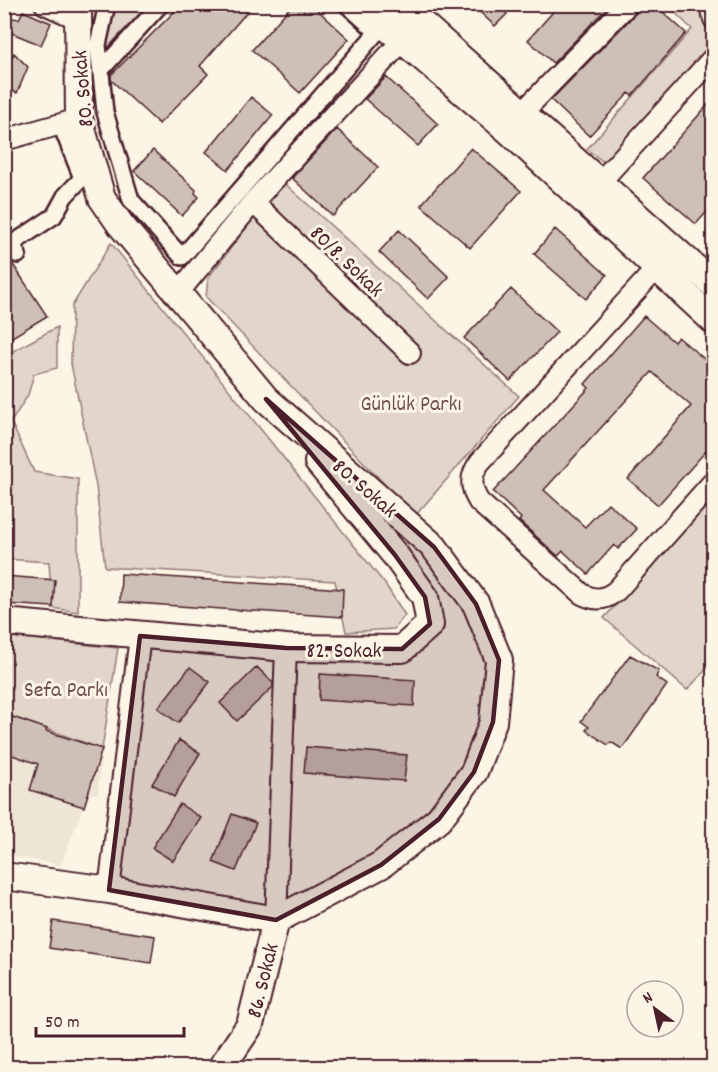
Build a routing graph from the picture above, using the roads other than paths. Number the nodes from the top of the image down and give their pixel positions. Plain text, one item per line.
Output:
1 (45, 4) edge
2 (107, 4) edge
3 (160, 4) edge
4 (346, 4) edge
5 (360, 4) edge
6 (400, 4) edge
7 (628, 4) edge
8 (709, 4) edge
9 (77, 11) edge
10 (714, 20) edge
11 (403, 40) junction
12 (714, 57) edge
13 (100, 70) junction
14 (70, 121) junction
15 (514, 121) junction
16 (4, 140) edge
17 (600, 182) junction
18 (253, 202) junction
19 (18, 255) dead end
20 (657, 268) junction
21 (714, 285) edge
22 (178, 293) junction
23 (714, 321) edge
24 (410, 353) dead end
25 (266, 399) junction
26 (714, 481) edge
27 (4, 622) edge
28 (140, 636) junction
29 (286, 648) junction
30 (4, 876) edge
31 (109, 890) junction
32 (276, 920) junction
33 (221, 1068) edge

1 - 9 street
2 - 13 street
3 - 13 street
4 - 13 street
5 - 11 street
6 - 15 street
7 - 15 street
8 - 10 street
9 - 14 street, 80. Sokak
11 - 15 street
11 - 18 street
12 - 17 street
14 - 16 street
14 - 19 street
14 - 22 street, 80. Sokak
15 - 17 street
15 - 20 street
17 - 21 street
18 - 22 street
18 - 24 street, 80/8. Sokak
20 - 23 street
20 - 26 street
22 - 25 street, 80. Sokak
25 - 29 street, 82. Sokak
25 - 32 street, 80. Sokak
27 - 28 street, 82. Sokak
28 - 29 street, 82. Sokak
28 - 31 street
29 - 32 street
30 - 31 street
31 - 32 street
32 - 33 street, 86. Sokak

